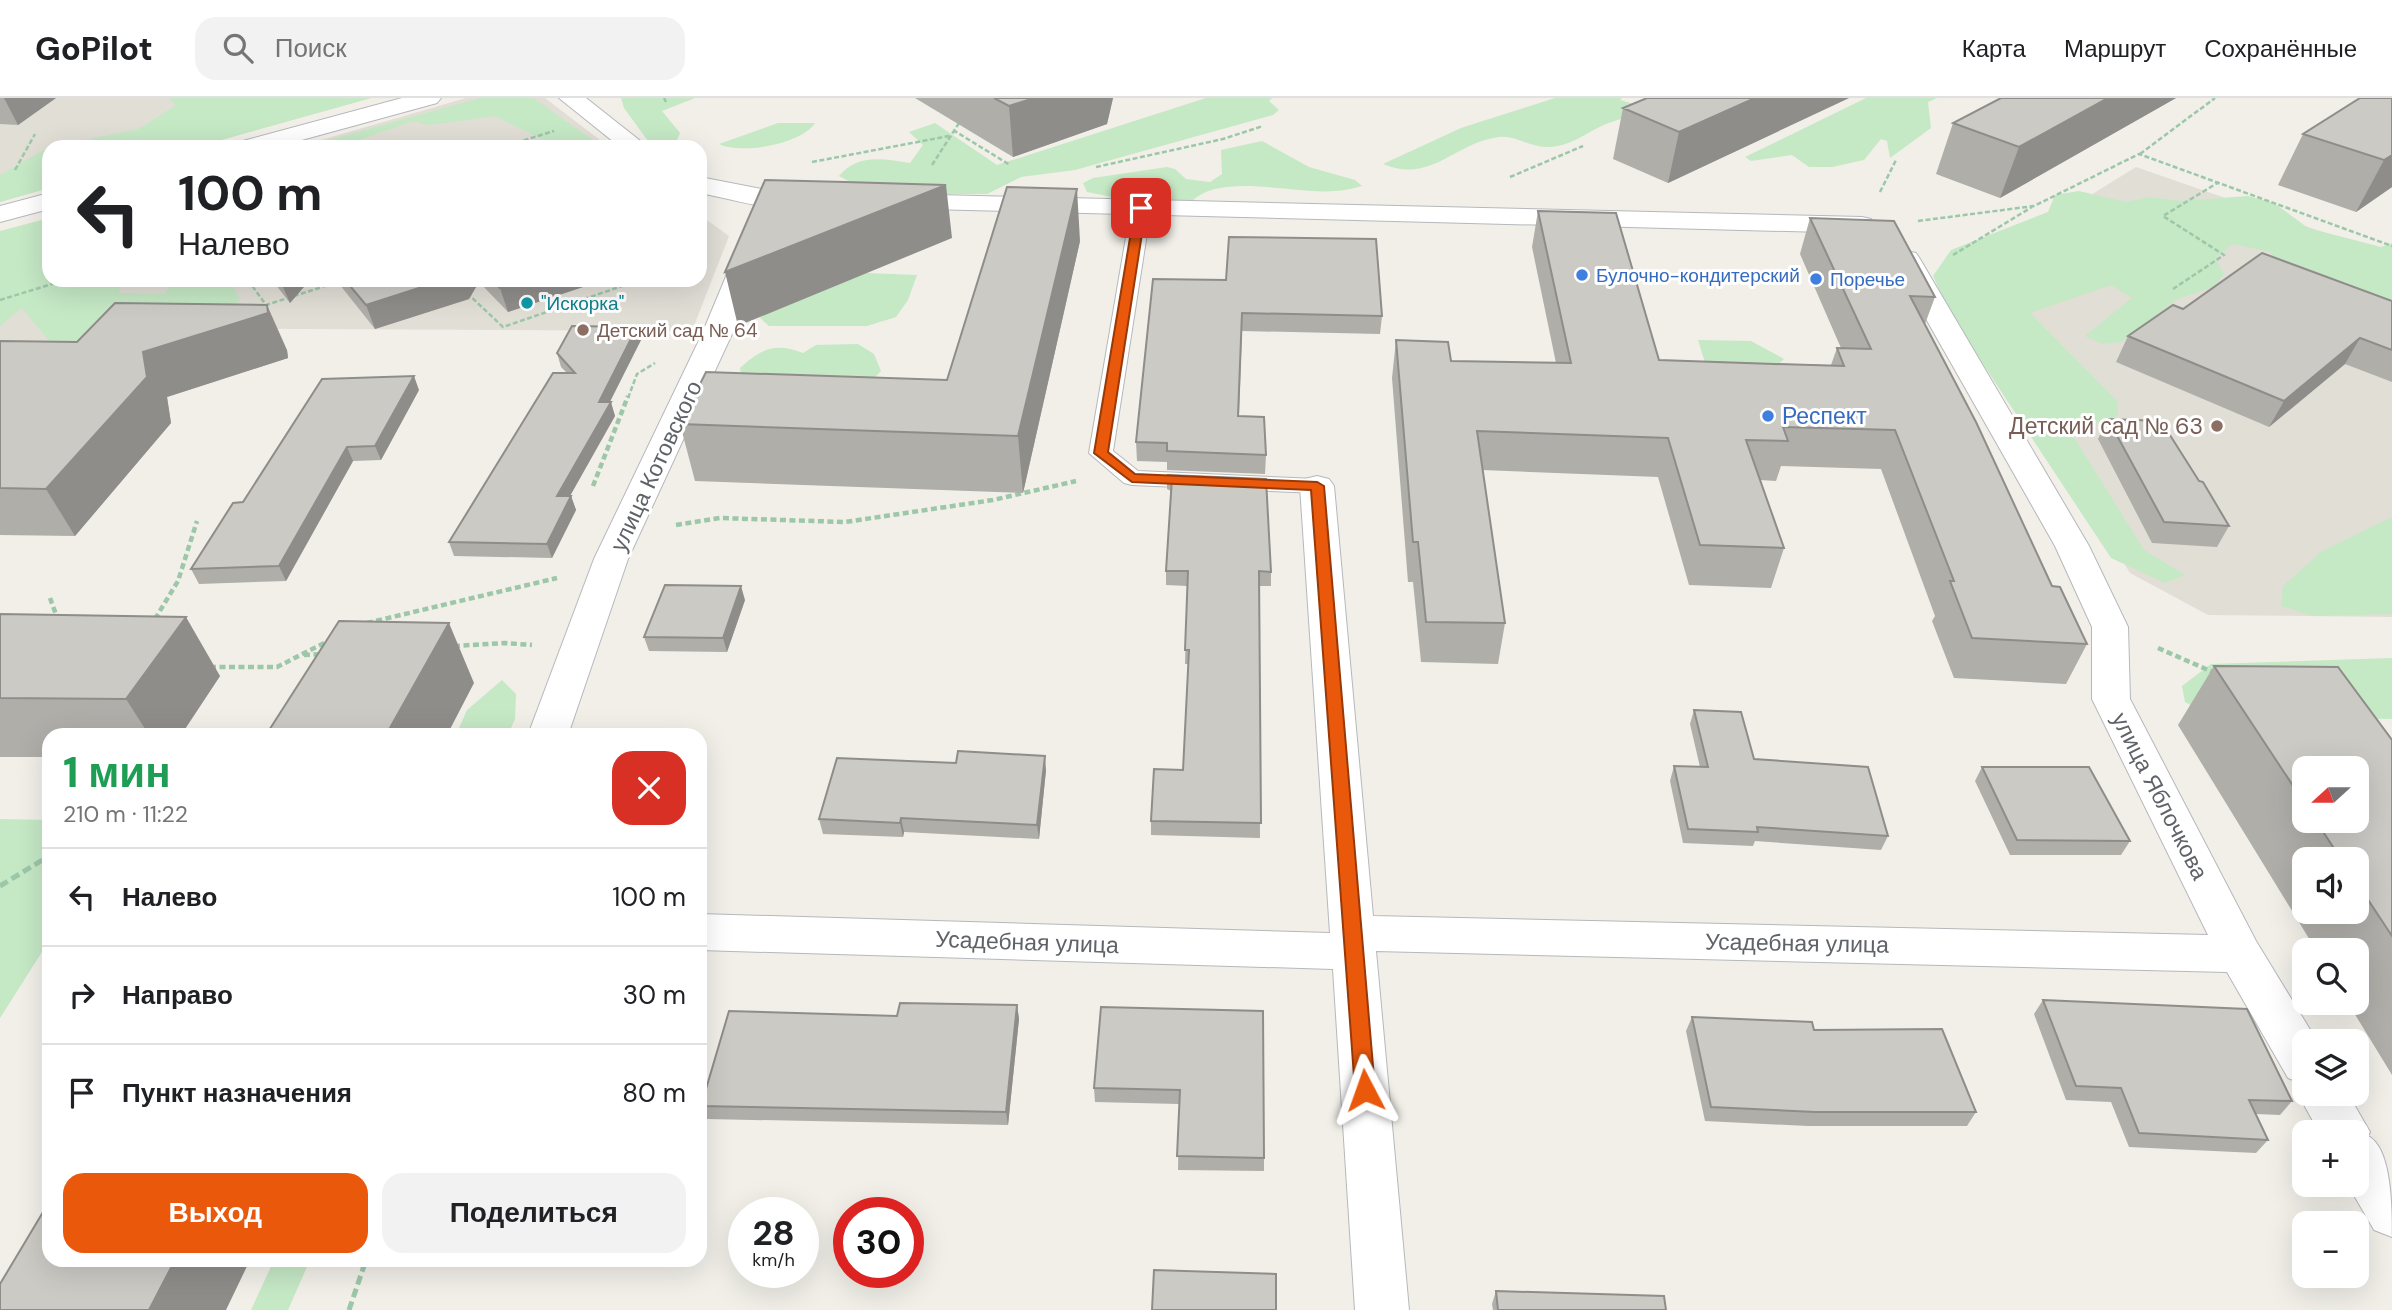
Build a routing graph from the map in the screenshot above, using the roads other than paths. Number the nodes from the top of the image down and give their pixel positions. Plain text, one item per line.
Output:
1 (429, 98) edge
2 (571, 98) edge
3 (274, 140) edge
4 (627, 140) edge
5 (707, 186) edge
6 (771, 199) junction
7 (827, 201) edge
8 (869, 202) edge
9 (42, 203) edge
10 (1141, 208) junction
11 (0, 214) edge
12 (1317, 486) joint
13 (551, 728) edge
14 (707, 932) edge
15 (1354, 942) junction
16 (2241, 954) junction
17 (2292, 1042) edge
18 (2369, 1174) edge
19 (2392, 1213) edge
20 (1382, 1310) edge

1 - 3 street
2 - 4 street
5 - 6 street
6 - 7 street
6 - 13 street, улица Котовского
8 - 10 street
9 - 11 street
10 - 12 lane
10 - 16 street, улица Яблочкова
12 - 15 street
14 - 15 street, Усадебная улица
15 - 16 street, Усадебная улица
15 - 20 street
16 - 17 street, улица Яблочкова
18 - 19 street

